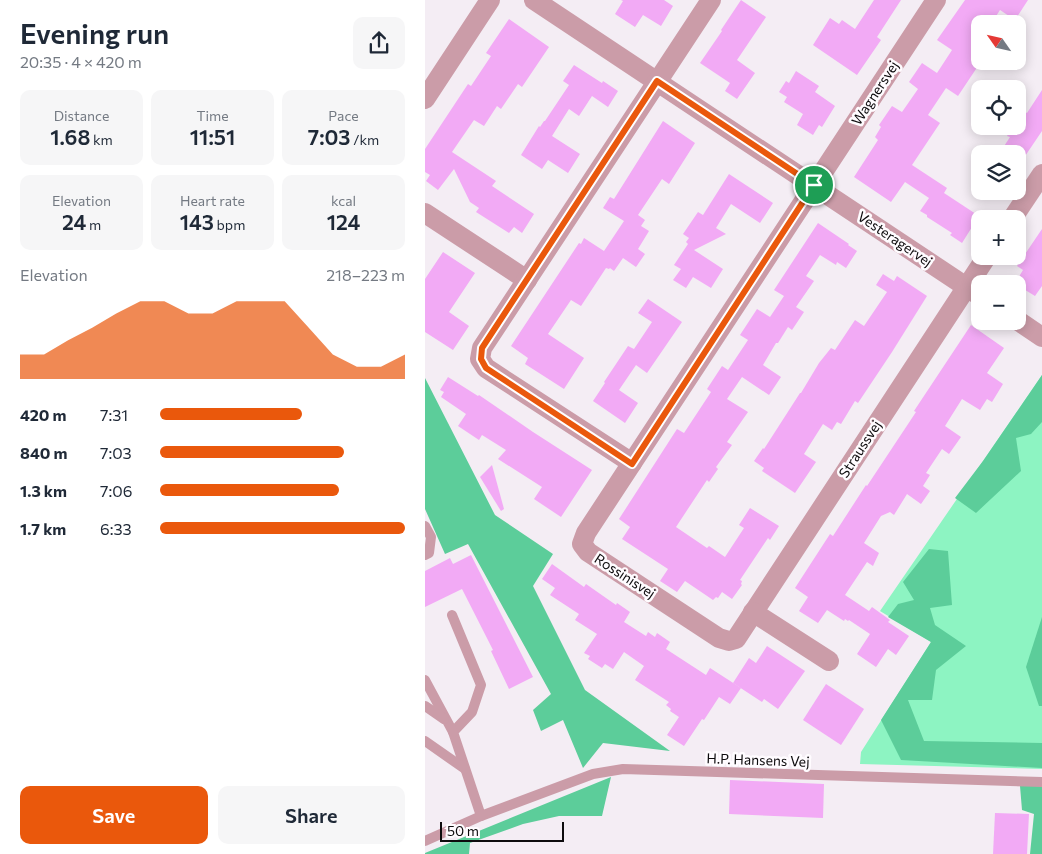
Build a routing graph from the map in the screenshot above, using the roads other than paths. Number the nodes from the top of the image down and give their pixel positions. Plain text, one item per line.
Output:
1 (490, 0) edge
2 (534, 0) edge
3 (711, 0) edge
4 (935, 0) edge
5 (657, 81) junction
6 (425, 100) edge
7 (1042, 174) edge
8 (814, 185) junction
9 (1018, 210) edge
10 (425, 213) edge
11 (527, 280) junction
12 (971, 290) edge
13 (971, 294) edge
14 (1026, 326) edge
15 (1042, 337) edge
16 (632, 464) junction
17 (425, 526) edge
18 (425, 555) edge
19 (753, 612) junction
20 (452, 615) dead end
21 (729, 641) joint
22 (829, 661) dead end
23 (425, 680) edge
24 (425, 706) edge
25 (447, 721) junction
26 (453, 732) junction
27 (425, 741) edge
28 (465, 769) junction
29 (1042, 782) edge
30 (481, 816) junction
31 (425, 841) edge

1 - 6 street
2 - 5 street, Vesteragervej
3 - 5 street
4 - 8 street, Wagnersvej
5 - 8 street, Vesteragervej
5 - 11 street
7 - 9 street
8 - 12 street, Vesteragervej
8 - 16 street, Rossinisvej
10 - 11 street
11 - 16 street
13 - 19 street, Straussvej
14 - 15 street
16 - 21 street, Rossinisvej
17 - 18 lane
19 - 21 street, Straussvej
19 - 22 street
20 - 26 lane
23 - 25 lane
24 - 25 lane
25 - 26 lane
26 - 28 lane
27 - 28 lane
28 - 30 lane
29 - 30 lane, H.P. Hansens Vej
30 - 31 lane, H.P. Hansens Vej

